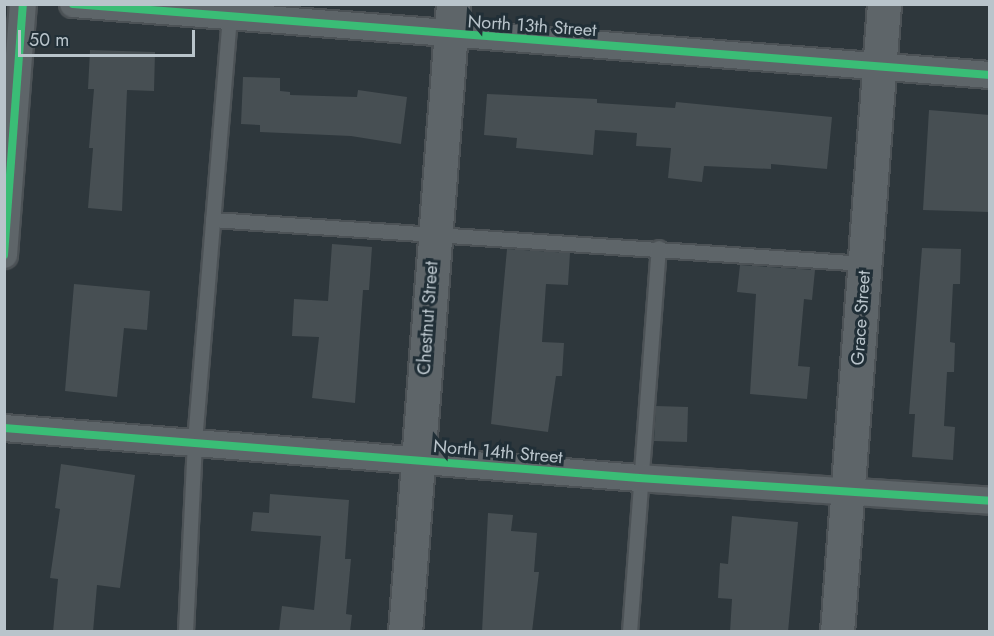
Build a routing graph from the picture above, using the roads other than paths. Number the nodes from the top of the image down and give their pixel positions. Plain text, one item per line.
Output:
1 (23, 4) edge
2 (73, 4) edge
3 (884, 4) edge
4 (231, 17) junction
5 (452, 20) edge
6 (879, 67) junction
7 (990, 75) edge
8 (213, 220) junction
9 (434, 232) junction
10 (659, 248) junction
11 (4, 255) edge
12 (865, 264) junction
13 (4, 428) edge
14 (195, 442) junction
15 (417, 460) junction
16 (639, 478) junction
17 (849, 492) junction
18 (990, 501) edge
19 (186, 632) edge
20 (405, 632) edge
21 (630, 632) edge
22 (837, 632) edge

1 - 11 street
2 - 4 street, North 13th Street
3 - 6 street, Grace Street
4 - 5 street, North 13th Street
4 - 8 lane
5 - 6 street, North 13th Street
5 - 9 street, Chestnut Street
6 - 7 street, North 13th Street
6 - 12 street, Grace Street
8 - 9 lane
8 - 14 lane
9 - 10 lane
9 - 15 street, Chestnut Street
10 - 12 lane
10 - 16 lane
12 - 17 street, Grace Street
13 - 14 street, North 14th Street
14 - 15 street, North 14th Street
14 - 19 lane
15 - 16 street, North 14th Street
15 - 20 street, Chestnut Street
16 - 17 street, North 14th Street
16 - 21 lane
17 - 18 street, North 14th Street
17 - 22 street, Grace Street

